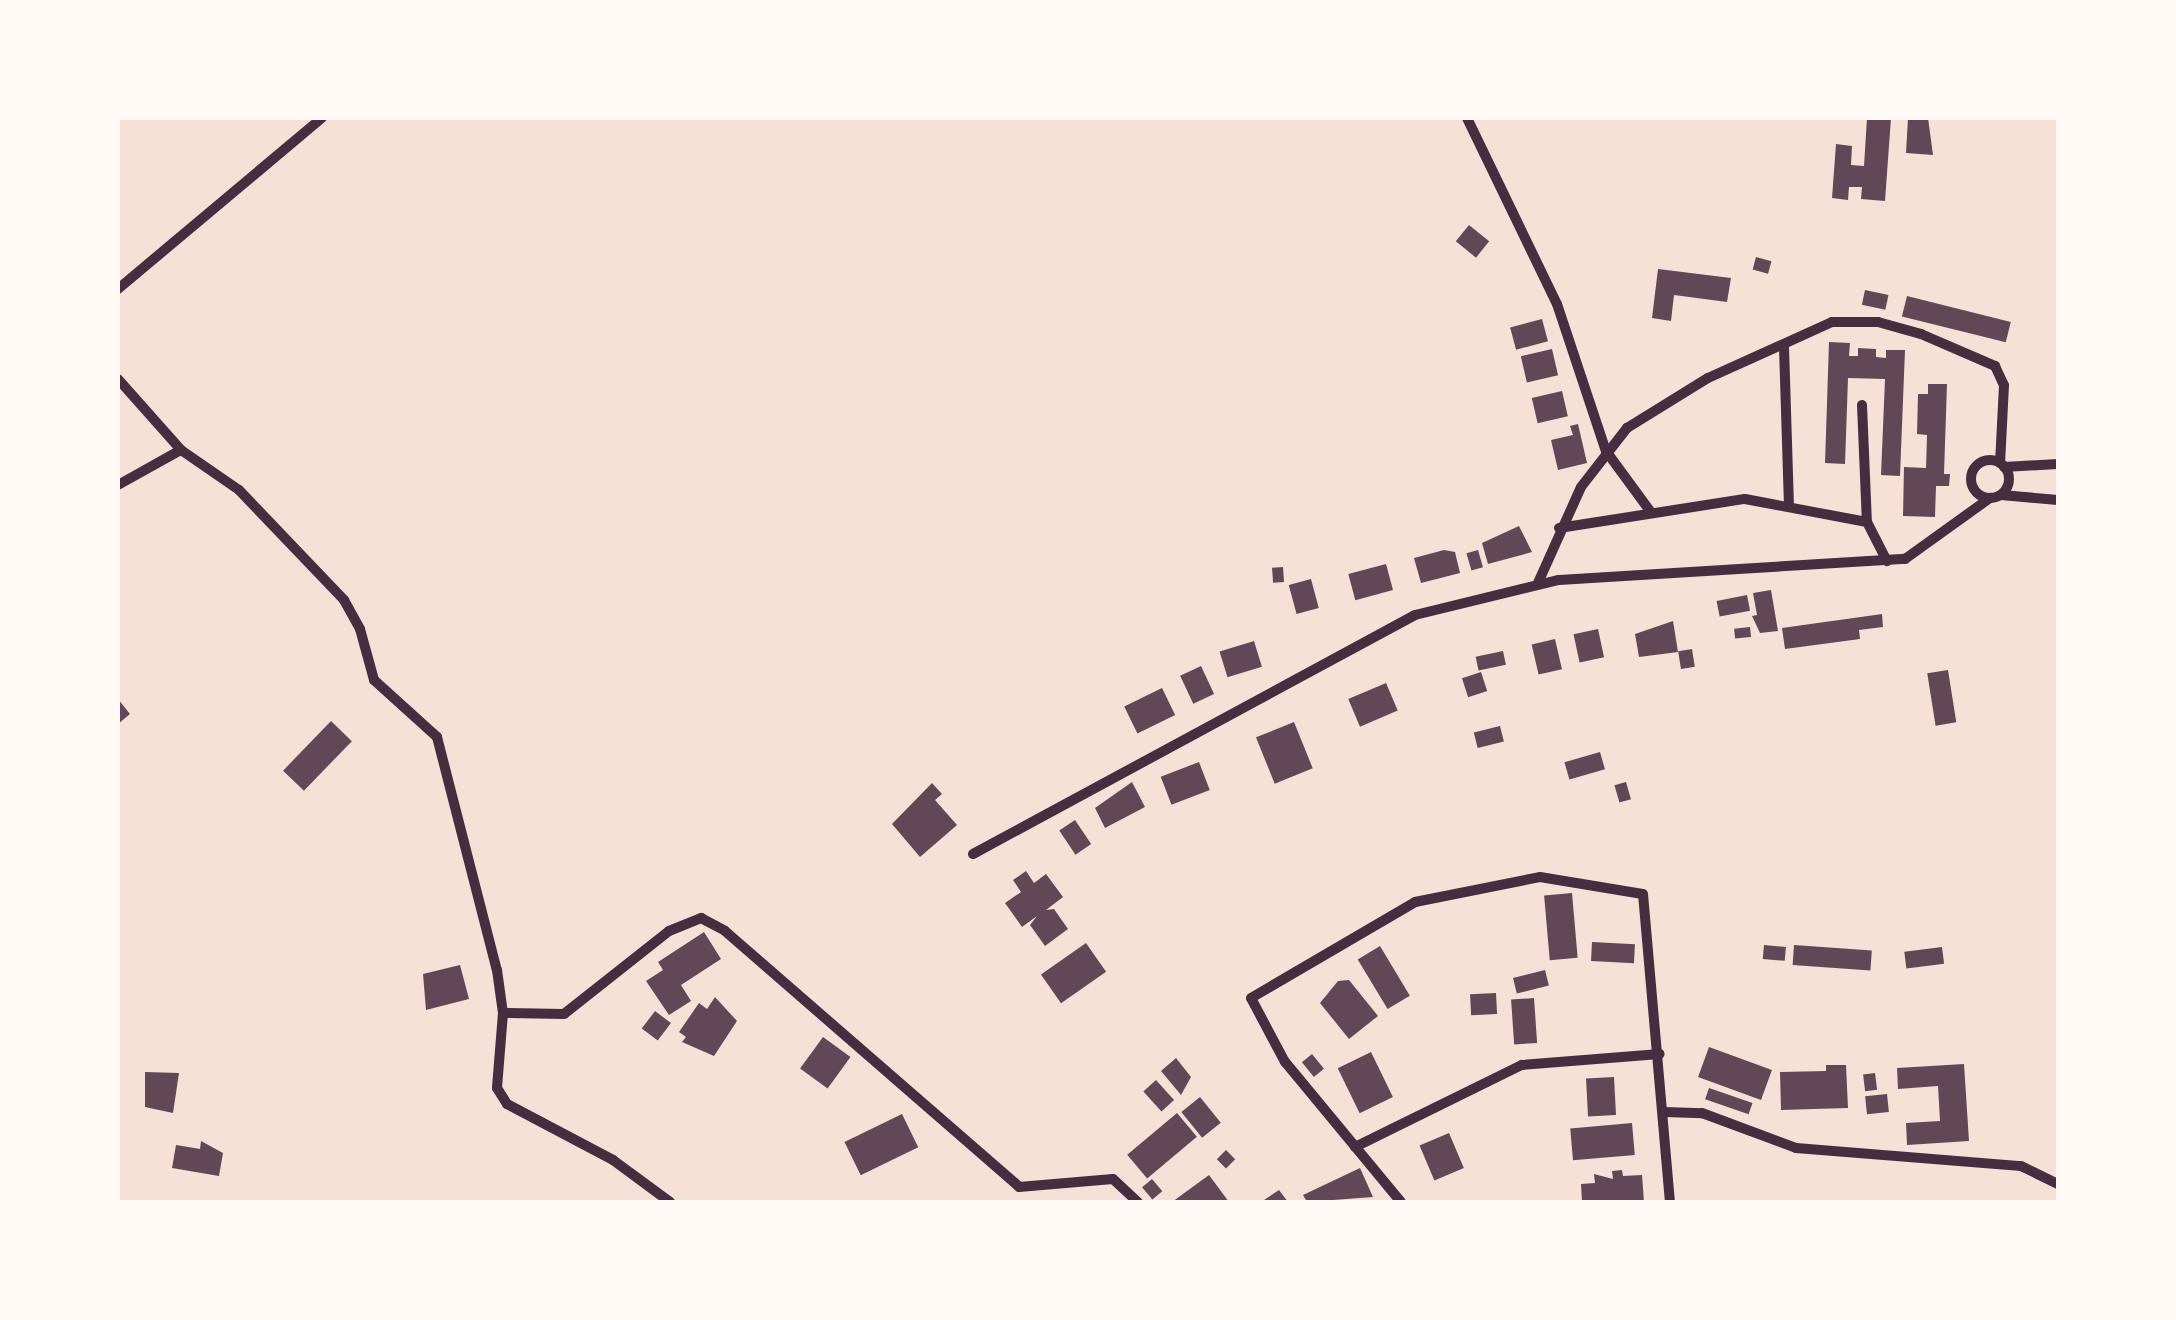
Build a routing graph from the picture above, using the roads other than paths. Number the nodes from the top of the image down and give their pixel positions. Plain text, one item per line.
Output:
1 (322, 118) edge
2 (1467, 118) edge
3 (118, 288) edge
4 (1784, 347) junction
5 (118, 379) edge
6 (1862, 405) dead end
7 (181, 450) junction
8 (1606, 451) junction
9 (2058, 464) edge
10 (2002, 465) junction
11 (118, 485) edge
12 (1995, 496) junction
13 (2058, 500) edge
14 (1790, 502) junction
15 (1650, 511) junction
16 (1867, 522) junction
17 (1559, 528) junction
18 (1887, 560) junction
19 (1537, 586) junction
20 (973, 854) dead end
21 (503, 1013) junction
22 (1660, 1054) junction
23 (1665, 1112) junction
24 (1355, 1147) junction
25 (2058, 1184) edge
26 (670, 1202) edge
27 (1138, 1202) edge
28 (1402, 1202) edge
29 (1670, 1202) edge

1 - 3 street
2 - 8 street
4 - 8 street
4 - 10 street
4 - 14 street
5 - 7 street
6 - 16 street
7 - 11 street
7 - 21 street
8 - 15 street
8 - 17 street
9 - 10 street
10 - 12 street
10 - 12 street
12 - 13 street
12 - 18 street
14 - 15 street
14 - 16 street
15 - 17 street
16 - 18 street
17 - 19 street
18 - 19 street
19 - 20 street
21 - 26 street
21 - 27 street
22 - 23 street
22 - 24 street
22 - 24 street
23 - 25 street
23 - 29 street
24 - 28 street

